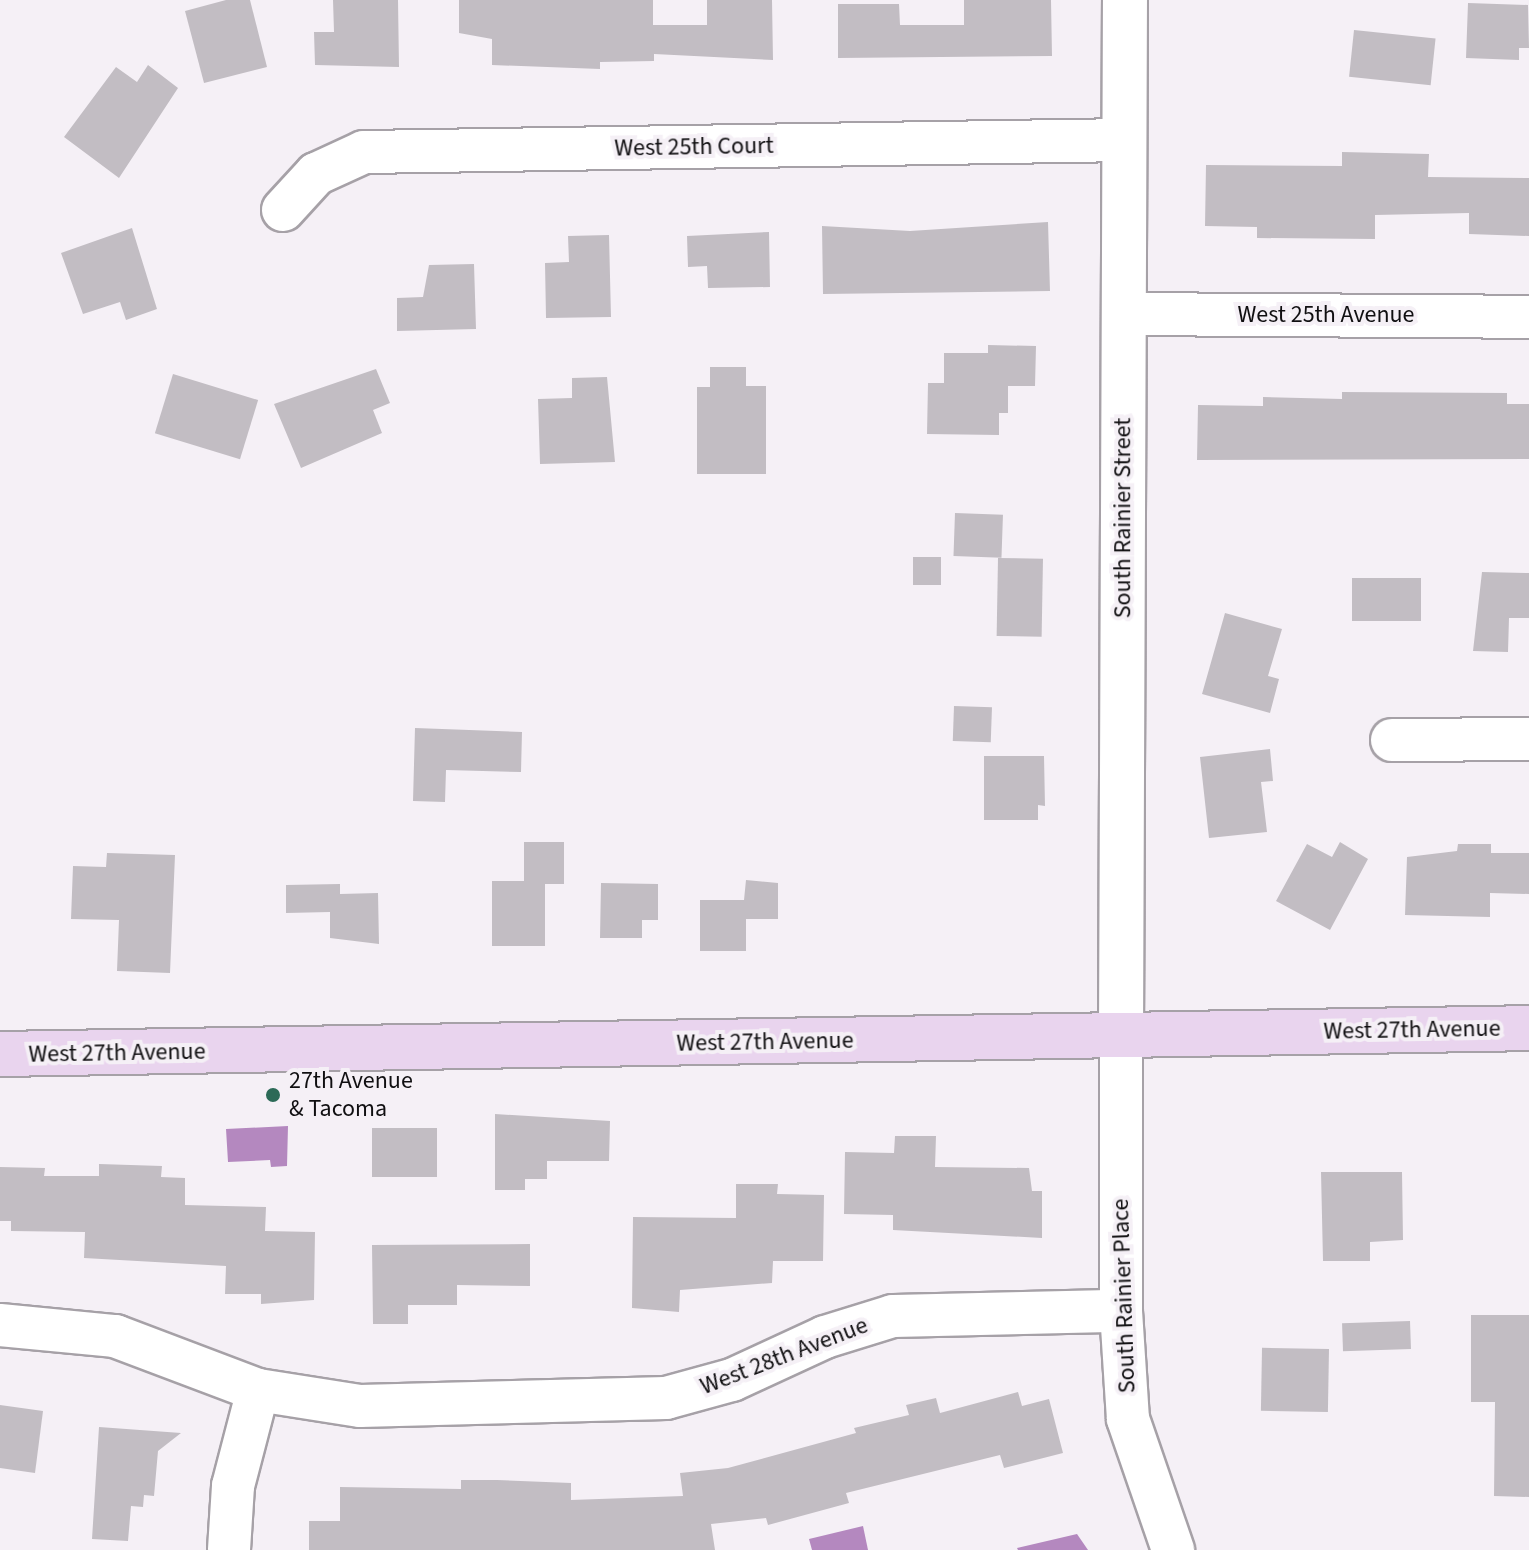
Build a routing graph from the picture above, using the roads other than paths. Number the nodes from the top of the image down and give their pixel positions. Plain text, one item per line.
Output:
1 (1125, 0) edge
2 (1125, 140) junction
3 (283, 210) dead end
4 (1124, 314) junction
5 (1529, 317) edge
6 (1529, 739) edge
7 (1392, 740) dead end
8 (1529, 1028) edge
9 (1121, 1035) junction
10 (0, 1054) edge
11 (1121, 1311) junction
12 (0, 1325) edge
13 (258, 1390) junction
14 (229, 1550) edge
15 (1173, 1550) edge

1 - 2 street, South Rainier Street
2 - 3 street, West 25th Court
2 - 4 street, South Rainier Street
4 - 5 street, West 25th Avenue
4 - 9 street, South Rainier Street
6 - 7 street
8 - 9 main road, West 27th Avenue
9 - 10 main road, West 27th Avenue
9 - 11 street, South Rainier Place
11 - 13 street, West 28th Avenue
11 - 15 street, South Rainier Place
12 - 13 street, West 28th Avenue
13 - 14 street

